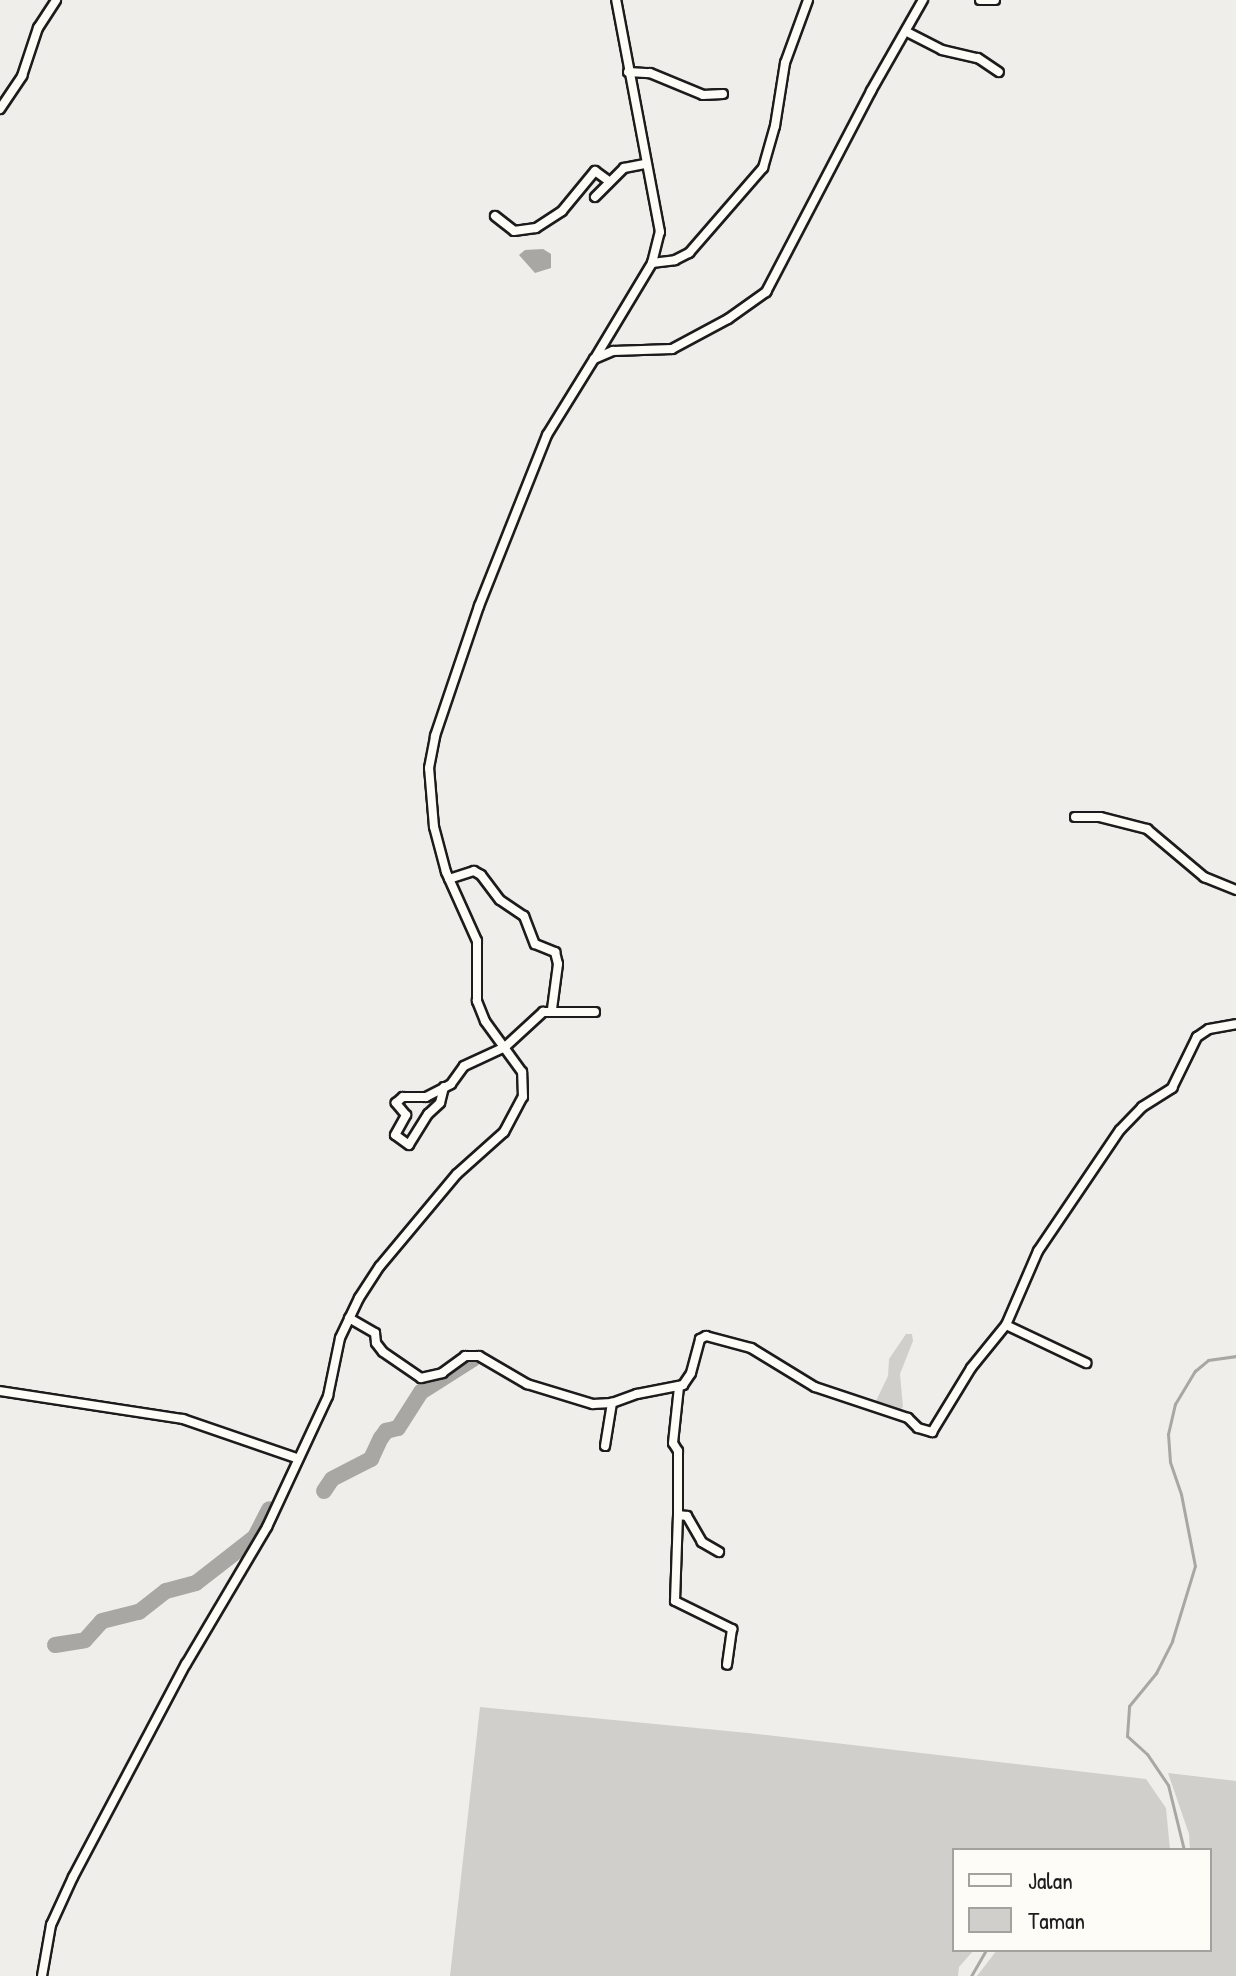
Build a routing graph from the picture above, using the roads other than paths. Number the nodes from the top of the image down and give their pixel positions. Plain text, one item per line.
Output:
1 (56, 0) edge
2 (616, 0) edge
3 (808, 0) edge
4 (923, 0) edge
5 (980, 0) edge
6 (997, 0) edge
7 (1006, 1) edge
8 (907, 32) junction
9 (628, 72) junction
10 (999, 72) dead end
11 (723, 94) dead end
12 (0, 109) edge
13 (645, 164) junction
14 (609, 181) junction
15 (595, 197) dead end
16 (495, 216) dead end
17 (652, 263) junction
18 (594, 359) junction
19 (1075, 817) dead end
20 (449, 879) junction
21 (1236, 890) edge
22 (552, 1009) junction
23 (595, 1012) dead end
24 (1236, 1024) edge
25 (505, 1047) junction
26 (444, 1087) junction
27 (349, 1318) junction
28 (1006, 1325) junction
29 (1086, 1363) dead end
30 (679, 1387) junction
31 (0, 1391) edge
32 (612, 1403) junction
33 (605, 1446) dead end
34 (296, 1458) junction
35 (678, 1515) junction
36 (719, 1552) dead end
37 (727, 1665) dead end
38 (42, 1976) edge

1 - 12 street
2 - 9 street
3 - 17 street
4 - 8 street
5 - 6 street
6 - 7 street
8 - 10 street
8 - 18 street
9 - 11 street
9 - 13 street
13 - 14 street
13 - 17 street
14 - 15 street
14 - 16 street
17 - 18 street
18 - 20 street
19 - 21 street
20 - 22 street
20 - 25 street
22 - 23 street
22 - 25 street
24 - 28 street
25 - 26 street
25 - 27 street
26 - 26 street
27 - 32 street
27 - 34 street
28 - 29 street
28 - 30 street
30 - 32 street
30 - 35 street
31 - 34 street
32 - 33 street
34 - 38 street
35 - 36 street
35 - 37 street

